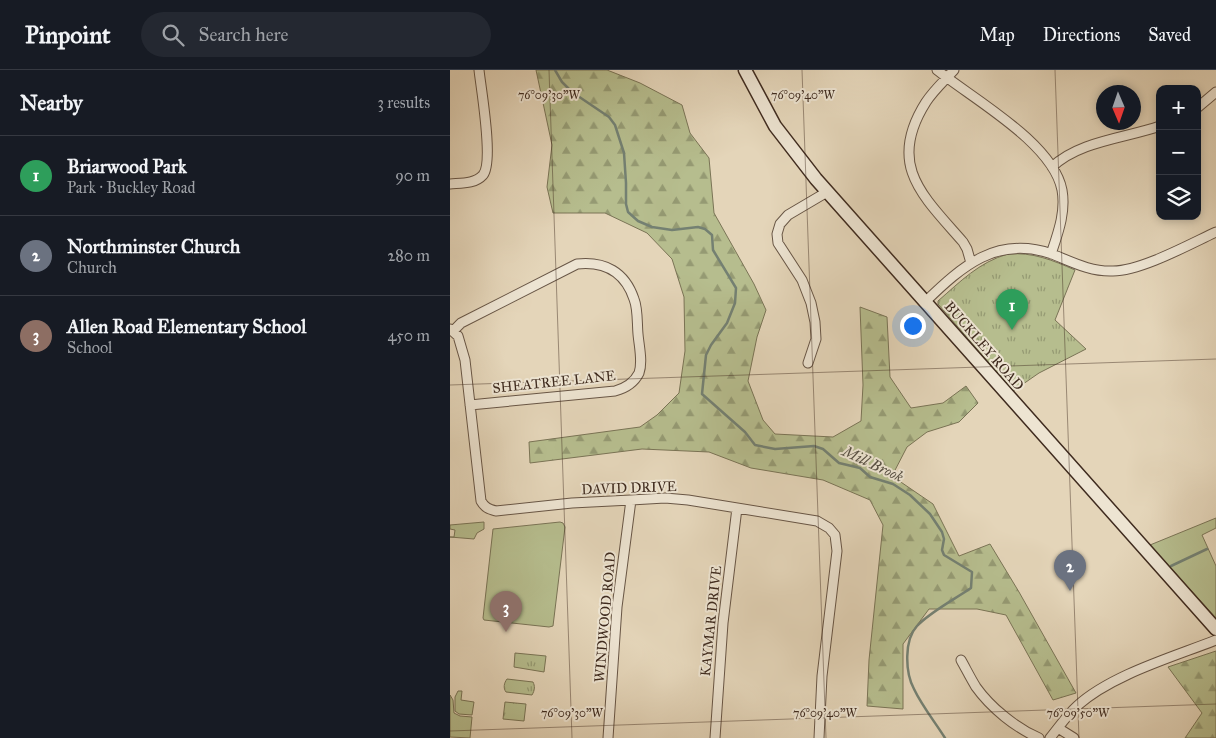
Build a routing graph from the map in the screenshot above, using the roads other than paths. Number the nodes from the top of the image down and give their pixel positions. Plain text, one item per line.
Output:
1 (479, 70) edge
2 (745, 70) edge
3 (936, 70) edge
4 (954, 70) edge
5 (947, 78) junction
6 (1216, 92) edge
7 (1201, 105) edge
8 (1156, 127) edge
9 (1052, 167) junction
10 (450, 184) edge
11 (827, 192) junction
12 (1216, 232) edge
13 (1051, 254) junction
14 (971, 262) junction
15 (926, 302) junction
16 (451, 330) edge
17 (808, 364) dead end
18 (470, 405) junction
19 (631, 500) junction
20 (737, 508) junction
21 (1216, 629) edge
22 (1216, 640) edge
23 (961, 660) dead end
24 (1058, 728) junction
25 (608, 738) edge
26 (715, 738) edge
27 (819, 738) edge
28 (1039, 738) edge
29 (1050, 738) edge
30 (1074, 738) edge

1 - 10 street
2 - 11 street, BUCKLEY ROAD
3 - 5 street
4 - 5 street
5 - 9 street
5 - 14 street
6 - 7 street
8 - 9 street
9 - 13 street
11 - 15 street, BUCKLEY ROAD
11 - 17 street
12 - 13 street
13 - 14 street
14 - 15 street
15 - 21 street, BUCKLEY ROAD
16 - 18 street, DAVID DRIVE
16 - 18 street, SHEATREE LANE
18 - 19 street, DAVID DRIVE
19 - 20 street, DAVID DRIVE
19 - 25 street, WINDWOOD ROAD
20 - 26 street, KAYMAR DRIVE
20 - 27 street, DAVID DRIVE
22 - 24 street
23 - 28 street
24 - 29 street
24 - 30 street

